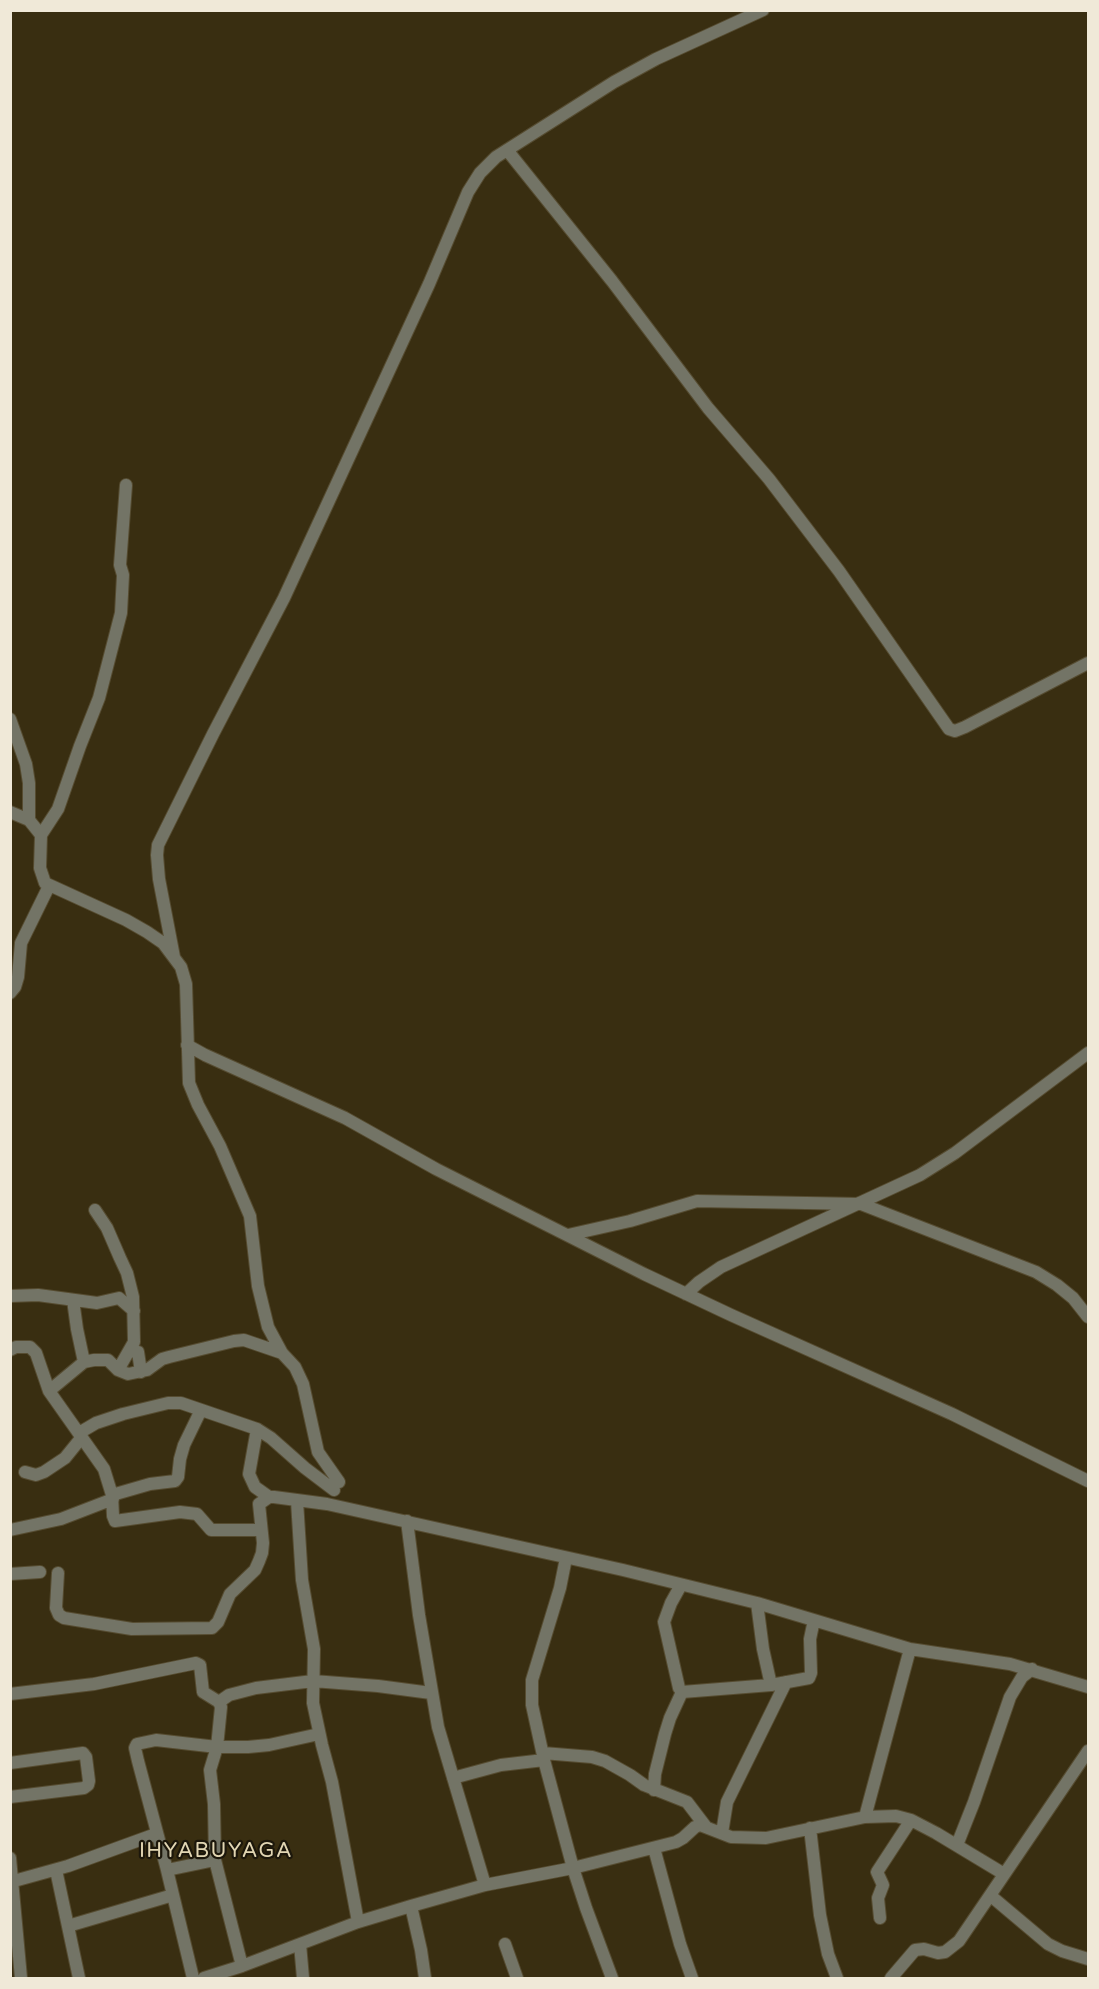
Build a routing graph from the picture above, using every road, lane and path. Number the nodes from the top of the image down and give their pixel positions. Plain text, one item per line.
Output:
1 (763, 10) edge
2 (507, 150) junction
3 (126, 485) dead end
4 (1089, 663) edge
5 (10, 719) edge
6 (10, 812) edge
7 (29, 820) junction
8 (41, 835) junction
9 (49, 886) junction
10 (174, 957) junction
11 (10, 993) edge
12 (187, 1045) junction
13 (1089, 1053) edge
14 (861, 1204) junction
15 (95, 1210) dead end
16 (568, 1235) junction
17 (686, 1294) junction
18 (10, 1296) edge
19 (73, 1300) junction
20 (134, 1311) junction
21 (1087, 1313) edge
22 (10, 1350) edge
23 (129, 1351) junction
24 (282, 1353) junction
25 (84, 1362) junction
26 (118, 1370) junction
27 (141, 1372) junction
28 (49, 1391) junction
29 (201, 1410) junction
30 (257, 1430) junction
31 (81, 1435) junction
32 (25, 1472) dead end
33 (1089, 1481) edge
34 (112, 1497) junction
35 (269, 1497) junction
36 (297, 1501) junction
37 (407, 1521) junction
38 (10, 1530) edge
39 (261, 1530) junction
40 (566, 1558) junction
41 (39, 1572) dead end
42 (58, 1573) dead end
43 (10, 1574) edge
44 (681, 1585) junction
45 (757, 1604) junction
46 (813, 1620) junction
47 (910, 1649) junction
48 (1032, 1669) junction
49 (313, 1681) junction
50 (786, 1682) junction
51 (771, 1685) junction
52 (1089, 1687) edge
53 (682, 1692) junction
54 (431, 1693) junction
55 (10, 1694) edge
56 (219, 1702) junction
57 (319, 1734) junction
58 (217, 1747) junction
59 (1089, 1751) edge
60 (544, 1756) junction
61 (10, 1763) edge
62 (453, 1778) junction
63 (654, 1790) junction
64 (10, 1797) edge
65 (865, 1817) junction
66 (911, 1820) junction
67 (706, 1827) junction
68 (810, 1828) junction
69 (722, 1833) junction
70 (156, 1834) junction
71 (957, 1845) junction
72 (654, 1848) junction
73 (10, 1858) edge
74 (214, 1860) junction
75 (573, 1868) junction
76 (56, 1870) junction
77 (167, 1870) junction
78 (1004, 1874) junction
79 (14, 1881) junction
80 (485, 1886) junction
81 (173, 1895) junction
82 (991, 1896) junction
83 (411, 1906) junction
84 (880, 1918) dead end
85 (358, 1922) junction
86 (68, 1926) junction
87 (300, 1944) junction
88 (505, 1944) dead end
89 (1089, 1959) edge
90 (242, 1966) junction
91 (18, 1973) edge
92 (79, 1978) edge
93 (193, 1978) edge
94 (204, 1978) edge
95 (303, 1978) edge
96 (425, 1978) edge
97 (517, 1978) edge
98 (612, 1978) edge
99 (692, 1978) edge
100 (837, 1978) edge
101 (891, 1978) edge

1 - 2 street
2 - 4 street
2 - 10 street
3 - 8 street
5 - 7 street
6 - 7 street
7 - 8 street
8 - 9 street
9 - 10 street
9 - 11 street
10 - 12 street
12 - 16 street
12 - 24 street
13 - 14 street
14 - 16 street
14 - 17 street
14 - 21 street
15 - 20 street
16 - 17 street
17 - 33 street
18 - 19 street
19 - 20 street
19 - 25 street
20 - 23 street
22 - 28 street
23 - 26 street
23 - 27 street
24 - 27 street
24 - 30 street
25 - 26 street
25 - 28 street
26 - 27 street
28 - 31 street
29 - 30 street
29 - 31 street
29 - 34 street
30 - 35 street
31 - 32 street
31 - 34 street
34 - 38 street
34 - 39 street
35 - 36 street
35 - 39 street
36 - 37 street
36 - 49 street
37 - 40 street
37 - 54 street
39 - 42 street
40 - 44 street
40 - 60 street
41 - 43 street
44 - 45 street
44 - 53 street
45 - 46 street
45 - 51 street
46 - 47 street
46 - 50 street
47 - 48 street
47 - 65 street
48 - 52 street
48 - 71 street
49 - 54 street
49 - 56 street
49 - 57 street
50 - 51 street
50 - 69 street
51 - 53 street
53 - 63 street
54 - 62 street
55 - 56 street
56 - 58 street
57 - 58 street
57 - 85 street
58 - 70 street
58 - 74 street
59 - 78 street
60 - 62 street
60 - 63 street
60 - 75 street
61 - 64 street
62 - 80 street
63 - 67 street
65 - 66 street
65 - 68 street
66 - 71 street
66 - 84 street
67 - 69 street
67 - 72 street
68 - 69 street
68 - 100 street
70 - 76 street
70 - 77 street
71 - 78 street
72 - 75 street
72 - 99 street
73 - 79 street
74 - 77 street
74 - 90 street
75 - 80 street
75 - 98 street
76 - 79 street
76 - 86 street
77 - 81 street
78 - 82 street
79 - 91 street
80 - 83 street
81 - 86 street
81 - 93 street
82 - 89 street
82 - 101 street
83 - 85 street
83 - 96 street
85 - 87 street
86 - 92 street
87 - 90 street
87 - 95 street
88 - 97 street
90 - 94 street

